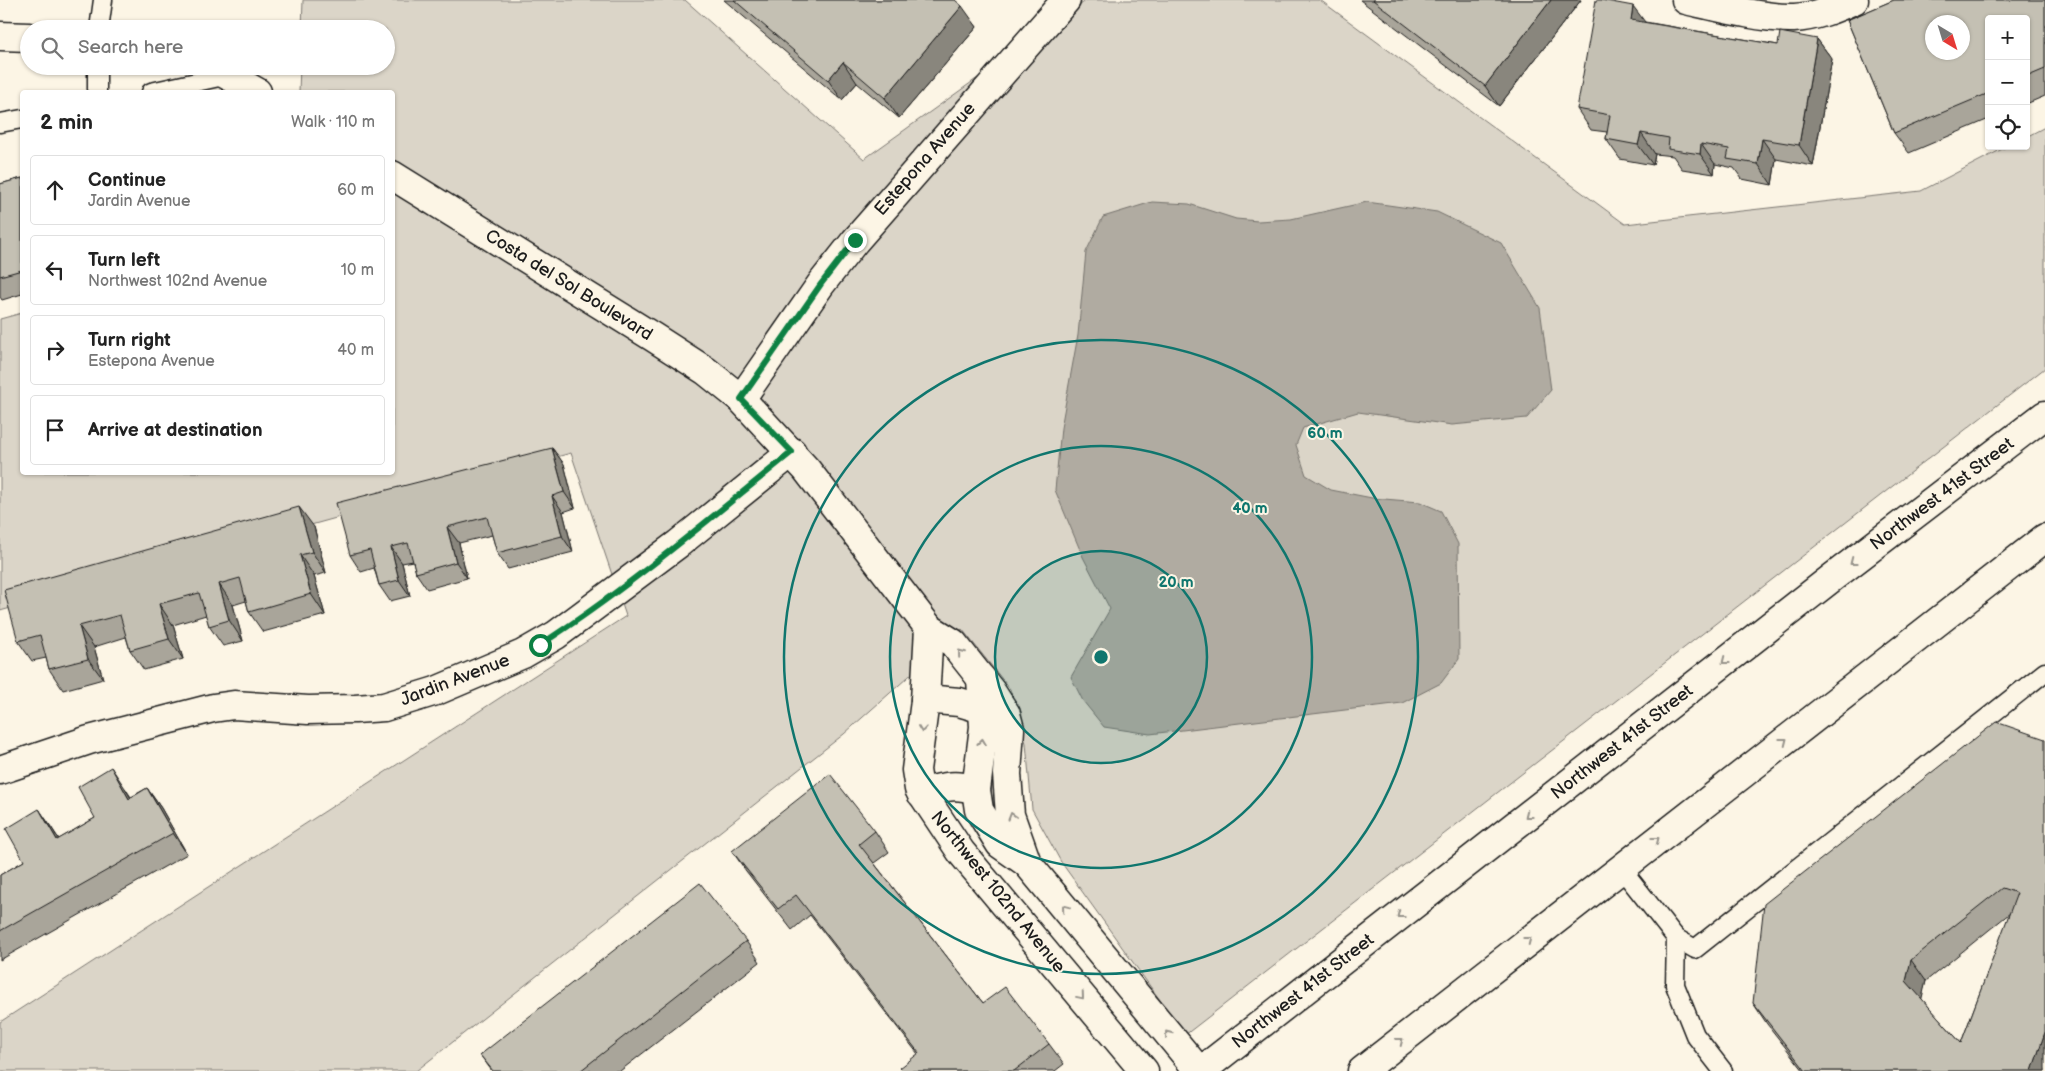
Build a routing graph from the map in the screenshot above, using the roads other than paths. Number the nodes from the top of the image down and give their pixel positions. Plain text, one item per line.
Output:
1 (103, 0) edge
2 (1066, 0) edge
3 (1686, 0) edge
4 (1854, 0) edge
5 (100, 20) edge
6 (0, 36) edge
7 (20, 37) edge
8 (97, 75) edge
9 (207, 75) edge
10 (227, 75) edge
11 (97, 90) edge
12 (158, 90) edge
13 (253, 90) edge
14 (20, 118) edge
15 (0, 123) edge
16 (395, 177) edge
17 (741, 399) junction
18 (2045, 415) edge
19 (792, 452) junction
20 (2045, 538) edge
21 (929, 628) junction
22 (2045, 672) edge
23 (981, 678) junction
24 (925, 699) junction
25 (983, 709) junction
26 (0, 770) edge
27 (976, 790) junction
28 (921, 793) junction
29 (1027, 862) junction
30 (1621, 868) junction
31 (1676, 938) junction
32 (1144, 1071) edge
33 (1200, 1071) edge
34 (1362, 1071) edge
35 (1724, 1071) edge

1 - 5 lane
2 - 17 street, Estepona Avenue
3 - 4 street
6 - 7 street
8 - 11 lane
9 - 12 lane
10 - 13 street
14 - 15 lane
16 - 17 street, Costa del Sol Boulevard
17 - 19 street, Northwest 102nd Avenue
18 -> 33 street, Northwest 41st Street
19 - 21 street, Northwest 102nd Avenue
19 - 26 street, Jardin Avenue
30 -> 20 street
23 -> 21 street, Northwest 102nd Avenue
21 - 24 street, Northwest 102nd Avenue
22 - 31 lane
23 - 25 street, Northwest 102nd Avenue
29 -> 23 street, Northwest 102nd Avenue
24 - 25 street
24 -> 28 street, Northwest 102nd Avenue
27 -> 25 street, Northwest 102nd Avenue
27 - 28 street
27 - 29 street, Northwest 102nd Avenue
28 -> 32 street, Northwest 102nd Avenue
33 -> 29 street, Northwest 102nd Avenue
30 - 31 lane
34 -> 30 street
31 - 35 lane

